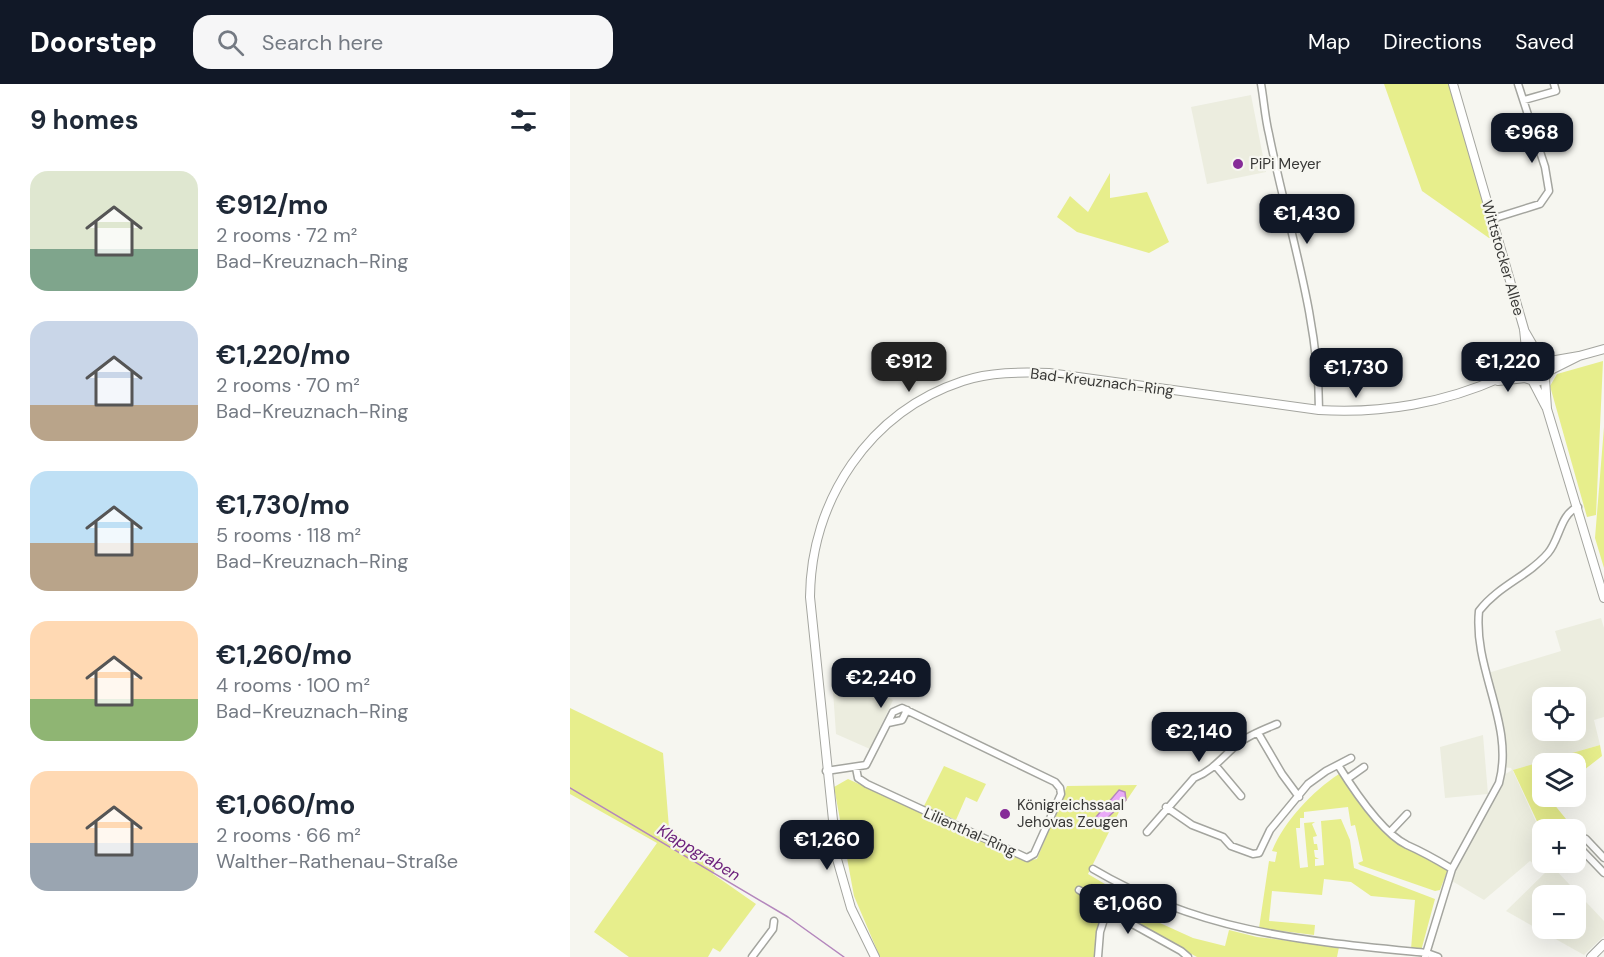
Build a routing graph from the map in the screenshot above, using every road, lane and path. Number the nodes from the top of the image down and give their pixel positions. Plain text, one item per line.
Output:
1 (1261, 84) edge
2 (1452, 84) edge
3 (1518, 84) edge
4 (1554, 84) edge
5 (1524, 100) junction
6 (1492, 219) junction
7 (1524, 329) junction
8 (1604, 349) edge
9 (1579, 356) junction
10 (1542, 358) junction
11 (1524, 363) junction
12 (1547, 375) junction
13 (1529, 380) junction
14 (1493, 381) junction
15 (1547, 409) junction
16 (1319, 410) junction
17 (1578, 507) junction
18 (1604, 598) edge
19 (907, 710) junction
20 (888, 723) junction
21 (1277, 724) dead end
22 (1258, 733) junction
23 (1351, 758) dead end
24 (1215, 765) junction
25 (1338, 765) junction
26 (1364, 767) dead end
27 (856, 768) junction
28 (826, 771) junction
29 (1347, 778) junction
30 (1241, 796) dead end
31 (1299, 796) junction
32 (1166, 807) junction
33 (1407, 814) dead end
34 (1147, 832) dead end
35 (1390, 832) junction
36 (1604, 858) edge
37 (1093, 869) dead end
38 (1452, 869) junction
39 (1604, 873) edge
40 (1079, 890) dead end
41 (1107, 910) junction
42 (774, 921) dead end
43 (1604, 944) edge
44 (1426, 955) edge
45 (752, 957) edge
46 (875, 957) edge
47 (1098, 957) edge
48 (1188, 957) edge
49 (1438, 957) edge
50 (1591, 957) edge

1 - 16 street
2 - 6 main road, Wittstocker Allee
3 - 5 street
4 - 5 street
5 - 6 street
6 - 7 main road, Wittstocker Allee
7 - 10 main road
7 - 11 main road
8 - 9 main road
9 - 10 main road
9 - 12 main road
10 - 11 main road
10 - 12 main road
11 - 13 main road
11 - 14 main road, Bad-Kreuznach-Ring
12 - 13 main road
12 - 15 main road
13 - 14 main road, Bad-Kreuznach-Ring
13 - 15 main road
14 - 16 main road, Bad-Kreuznach-Ring
15 - 17 main road
16 - 28 main road, Bad-Kreuznach-Ring
17 - 18 main road
17 - 38 street
19 - 20 street
19 - 20 street
19 - 27 street, Lilienthal-Ring
20 - 27 street
21 - 22 street
22 - 24 street
22 - 31 street
23 - 25 street
24 - 30 street
24 - 32 street
25 - 29 street
25 - 31 street
26 - 29 street
27 - 28 street
28 - 46 main road, Bad-Kreuznach-Ring
29 - 35 street
31 - 32 street
32 - 34 street
33 - 35 street
35 - 38 street
36 - 39 street
37 - 44 street
38 - 44 street
40 - 41 street
41 - 47 street
41 - 48 street
42 - 45 street
43 - 50 main road
44 - 49 street

